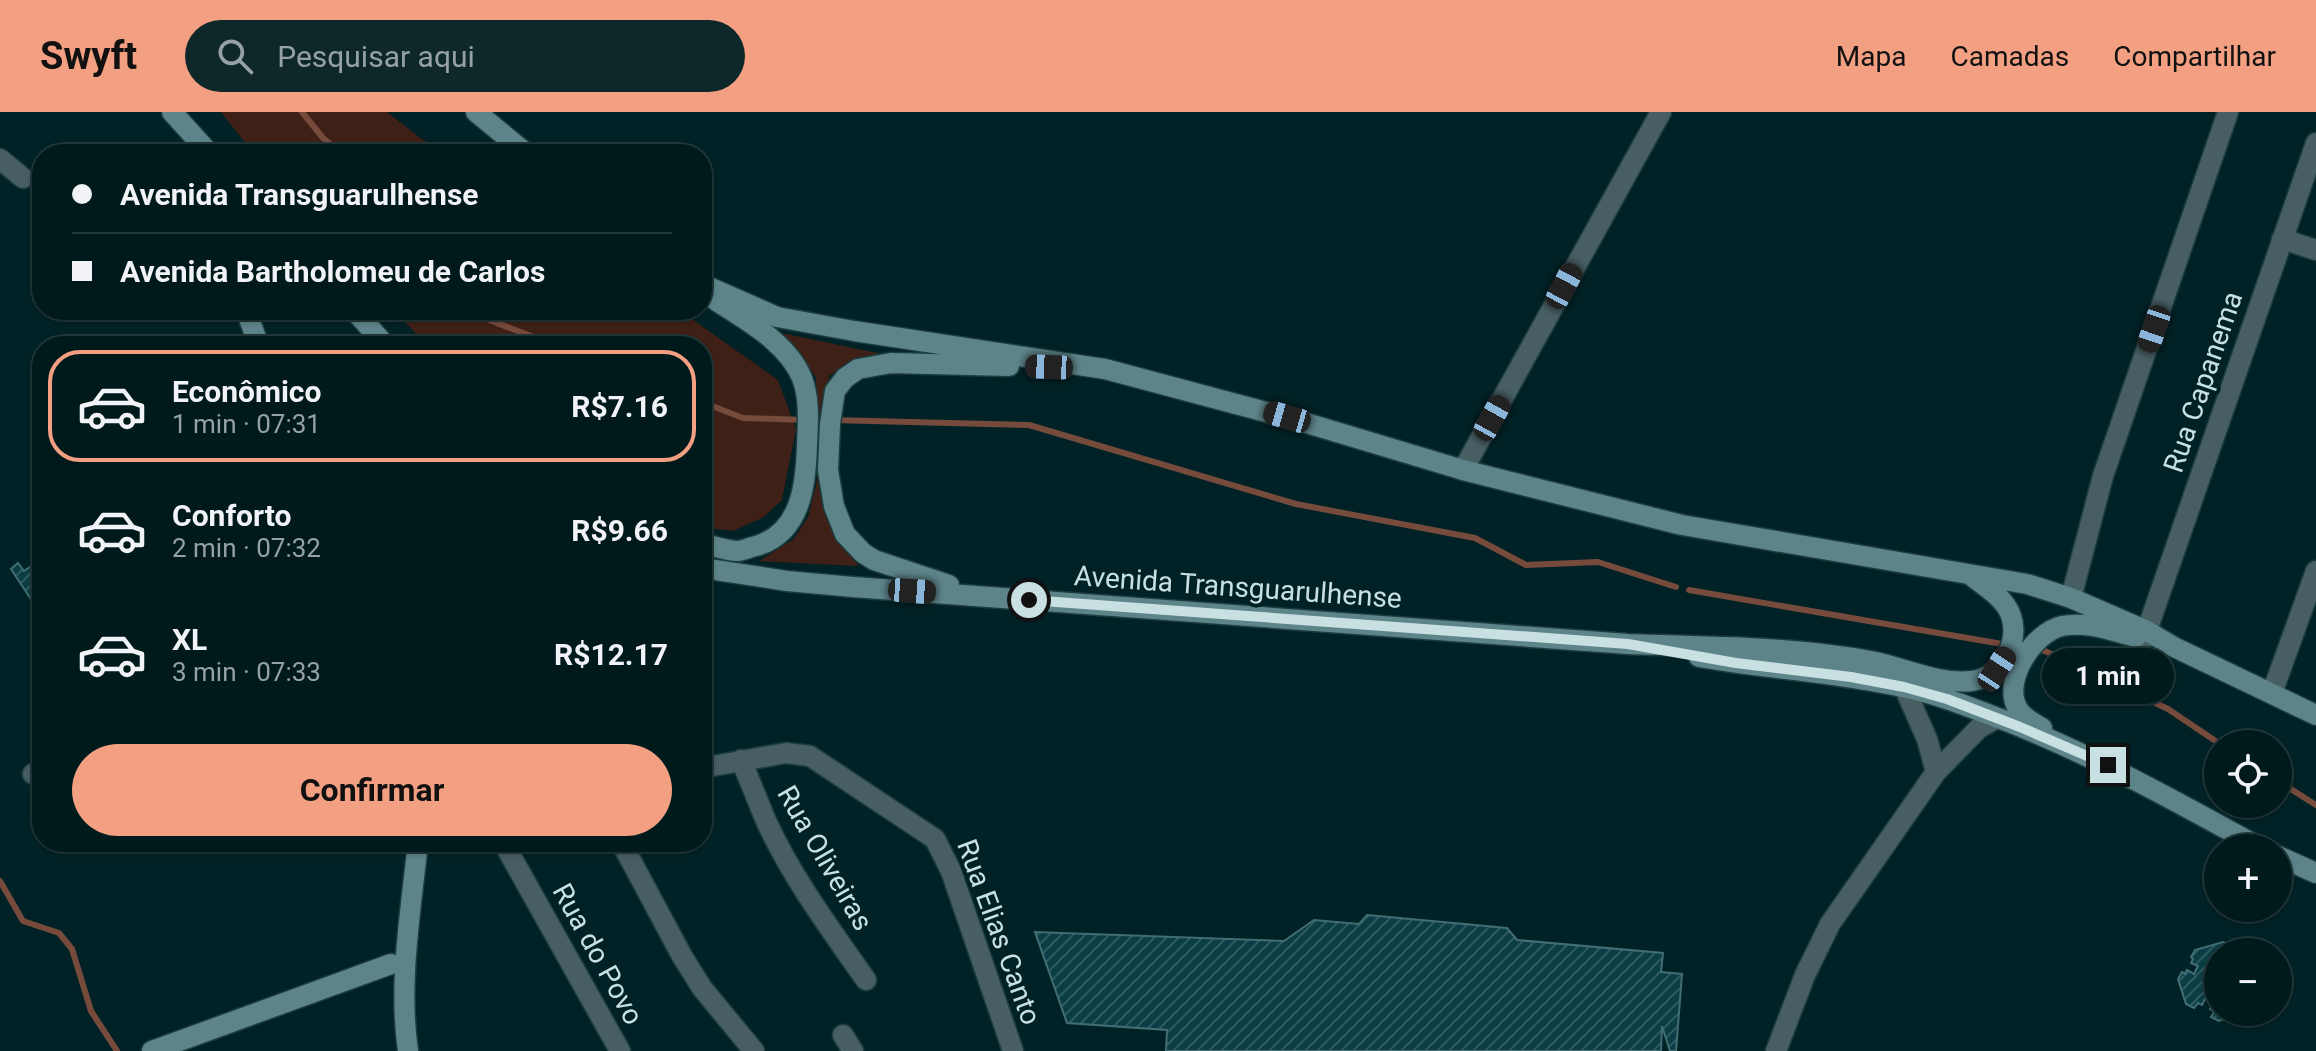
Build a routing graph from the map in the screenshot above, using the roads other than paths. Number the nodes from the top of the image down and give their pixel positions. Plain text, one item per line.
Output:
1 (172, 112) edge
2 (476, 112) edge
3 (491, 112) edge
4 (1661, 112) edge
5 (2228, 112) edge
6 (190, 131) junction
7 (500, 132) junction
8 (2316, 143) edge
9 (194, 144) edge
10 (201, 144) edge
11 (515, 144) edge
12 (0, 159) edge
13 (23, 178) dead end
14 (2282, 239) junction
15 (2316, 250) edge
16 (712, 288) edge
17 (712, 298) edge
18 (363, 320) edge
19 (377, 336) edge
20 (1105, 369) junction
21 (1463, 470) junction
22 (712, 545) edge
23 (712, 569) edge
24 (2316, 571) edge
25 (1971, 575) junction
26 (2071, 598) junction
27 (1029, 600) junction
28 (2146, 635) junction
29 (1628, 644) junction
30 (1904, 687) junction
31 (2272, 693) junction
32 (2316, 715) edge
33 (1997, 718) junction
34 (2072, 748) junction
35 (741, 760) junction
36 (712, 766) edge
37 (1936, 772) junction
38 (2235, 834) edge
39 (417, 852) edge
40 (509, 852) edge
41 (626, 852) edge
42 (2292, 862) edge
43 (2316, 873) edge
44 (408, 935) junction
45 (391, 964) junction
46 (866, 980) dead end
47 (406, 984) junction
48 (152, 1051) edge
49 (408, 1051) edge
50 (620, 1051) edge
51 (754, 1051) edge
52 (1013, 1051) edge
53 (1776, 1051) edge

1 - 6 main road
2 - 7 main road
3 - 7 main road
4 - 21 street
5 - 26 street
6 - 9 main road
6 - 10 main road
7 - 11 main road
8 - 14 street, Rua Capanema
12 - 13 street
14 - 15 street
14 - 28 street, Rua Capanema
16 - 20 main road
17 - 22 main road
18 - 19 main road
20 - 21 main road
20 - 27 main road
21 - 25 main road
23 - 27 main road, Avenida Transguarulhense
24 - 31 street
25 - 26 main road
25 - 29 main road
26 - 28 main road
27 - 29 main road, Avenida Transguarulhense
28 - 31 main road
28 - 34 main road
29 - 30 main road
30 - 33 main road
30 - 37 street
31 - 32 main road
33 - 34 main road
33 - 37 street
34 - 38 main road
35 - 36 street
35 - 46 street, Rua Oliveiras
35 - 52 street, Rua Elias Canto
37 - 53 street
39 - 44 main road
40 - 50 street, Rua do Povo
41 - 51 street
42 - 43 main road
44 - 45 main road
44 - 47 main road
45 - 47 main road
45 - 48 main road
47 - 49 main road

